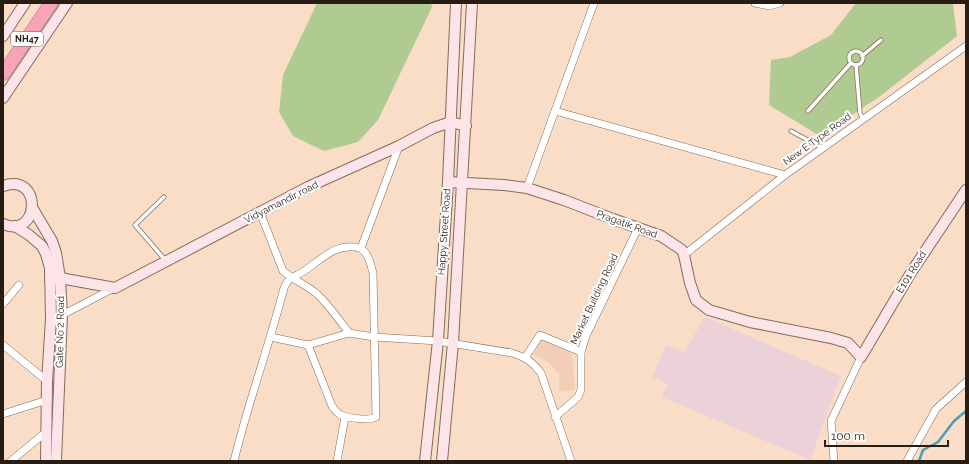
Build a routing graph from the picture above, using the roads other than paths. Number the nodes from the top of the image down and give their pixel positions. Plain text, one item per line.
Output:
1 (25, 3) edge
2 (42, 3) edge
3 (51, 3) edge
4 (67, 3) edge
5 (456, 3) edge
6 (472, 3) edge
7 (594, 3) edge
8 (755, 3) edge
9 (780, 3) edge
10 (767, 4) edge
11 (3, 36) edge
12 (881, 40) dead end
13 (966, 46) edge
14 (862, 56) junction
15 (3, 62) edge
16 (851, 63) junction
17 (856, 65) junction
18 (3, 74) edge
19 (3, 98) edge
20 (452, 101) junction
21 (467, 105) junction
22 (555, 111) junction
23 (808, 111) dead end
24 (863, 119) junction
25 (451, 122) junction
26 (466, 126) junction
27 (791, 131) dead end
28 (450, 142) junction
29 (465, 145) junction
30 (399, 146) junction
31 (822, 148) junction
32 (785, 175) junction
33 (448, 182) junction
34 (463, 184) junction
35 (3, 186) edge
36 (527, 188) junction
37 (966, 190) edge
38 (164, 197) dead end
39 (33, 209) junction
40 (260, 212) junction
41 (3, 224) edge
42 (15, 226) junction
43 (638, 228) junction
44 (361, 248) junction
45 (684, 255) junction
46 (167, 261) junction
47 (291, 277) junction
48 (55, 279) junction
49 (19, 285) dead end
50 (115, 288) junction
51 (3, 304) edge
52 (62, 315) junction
53 (51, 324) junction
54 (349, 333) junction
55 (374, 336) junction
56 (271, 337) junction
57 (438, 341) junction
58 (453, 343) junction
59 (3, 345) edge
60 (308, 345) junction
61 (581, 352) junction
62 (861, 357) junction
63 (525, 358) junction
64 (47, 381) junction
65 (966, 382) edge
66 (47, 400) junction
67 (3, 414) edge
68 (345, 417) junction
69 (555, 417) junction
70 (46, 432) junction
71 (11, 461) edge
72 (46, 461) edge
73 (56, 461) edge
74 (234, 461) edge
75 (337, 461) edge
76 (424, 461) edge
77 (442, 461) edge
78 (570, 461) edge
79 (834, 461) edge
80 (907, 461) edge

1 - 11 street
2 - 15 highway, NH47
3 - 18 highway, NH47
4 - 19 street
5 - 20 street, Happy Street Road
6 - 21 street, Happy Street Road
7 - 22 street
8 - 10 street
9 - 10 street
12 - 14 lane
13 - 24 street, New E Type Road
14 - 16 lane
14 - 17 lane
16 - 17 lane
16 - 23 lane
17 - 24 lane
20 - 21 street
20 - 25 street, Happy Street Road
21 - 26 street, Happy Street Road
22 - 32 street
22 - 36 street
24 - 31 street, New E Type Road
25 - 26 street
25 - 28 street, Happy Street Road
25 - 30 street, Vidyamandir road
26 - 29 street, Happy Street Road
27 - 31 lane
28 - 29 street
28 - 33 street, Happy Street Road
29 - 34 street, Happy Street Road
30 - 40 street, Vidyamandir road
30 - 44 street
31 - 32 street, New E Type Road
32 - 45 street, New E Type Road
33 - 34 street, Pragatik Road
33 - 57 street, Happy Street Road
34 - 36 street, Pragatik Road
34 - 58 street, Happy Street Road
35 - 39 street, Gate No 2 Road
36 - 43 street, Pragatik Road
37 - 62 street, E101 Road
38 - 46 lane
39 - 42 street
39 - 48 street, Gate No 2 Road
40 - 46 street, Vidyamandir road
40 - 47 street
41 - 42 street
42 - 48 street, Gate No 2 Road
43 - 45 street, Pragatik Road
43 - 61 street, Market Building Road
44 - 47 street
44 - 55 street
45 - 62 street
46 - 50 street, Vidyamandir road
47 - 54 street
47 - 56 street
48 - 50 street
48 - 52 street, Gate No 2 Road
48 - 53 street, Gate No 2 Road
49 - 51 street
50 - 52 street
52 - 53 street
52 - 73 street, Gate No 2 Road
53 - 64 street, Gate No 2 Road
54 - 55 street
54 - 60 street
55 - 57 street
55 - 68 street
56 - 60 street
56 - 74 street
57 - 58 street
57 - 76 street, Happy Street Road
58 - 63 street
58 - 77 street, Happy Street Road
59 - 64 street
60 - 68 street
61 - 63 street
61 - 69 street, Market Building Road
62 - 79 street
63 - 69 street
64 - 66 street, Gate No 2 Road
65 - 80 street
66 - 67 street
66 - 70 street, Gate No 2 Road
68 - 75 street
69 - 78 street
70 - 71 street
70 - 72 street, Gate No 2 Road

